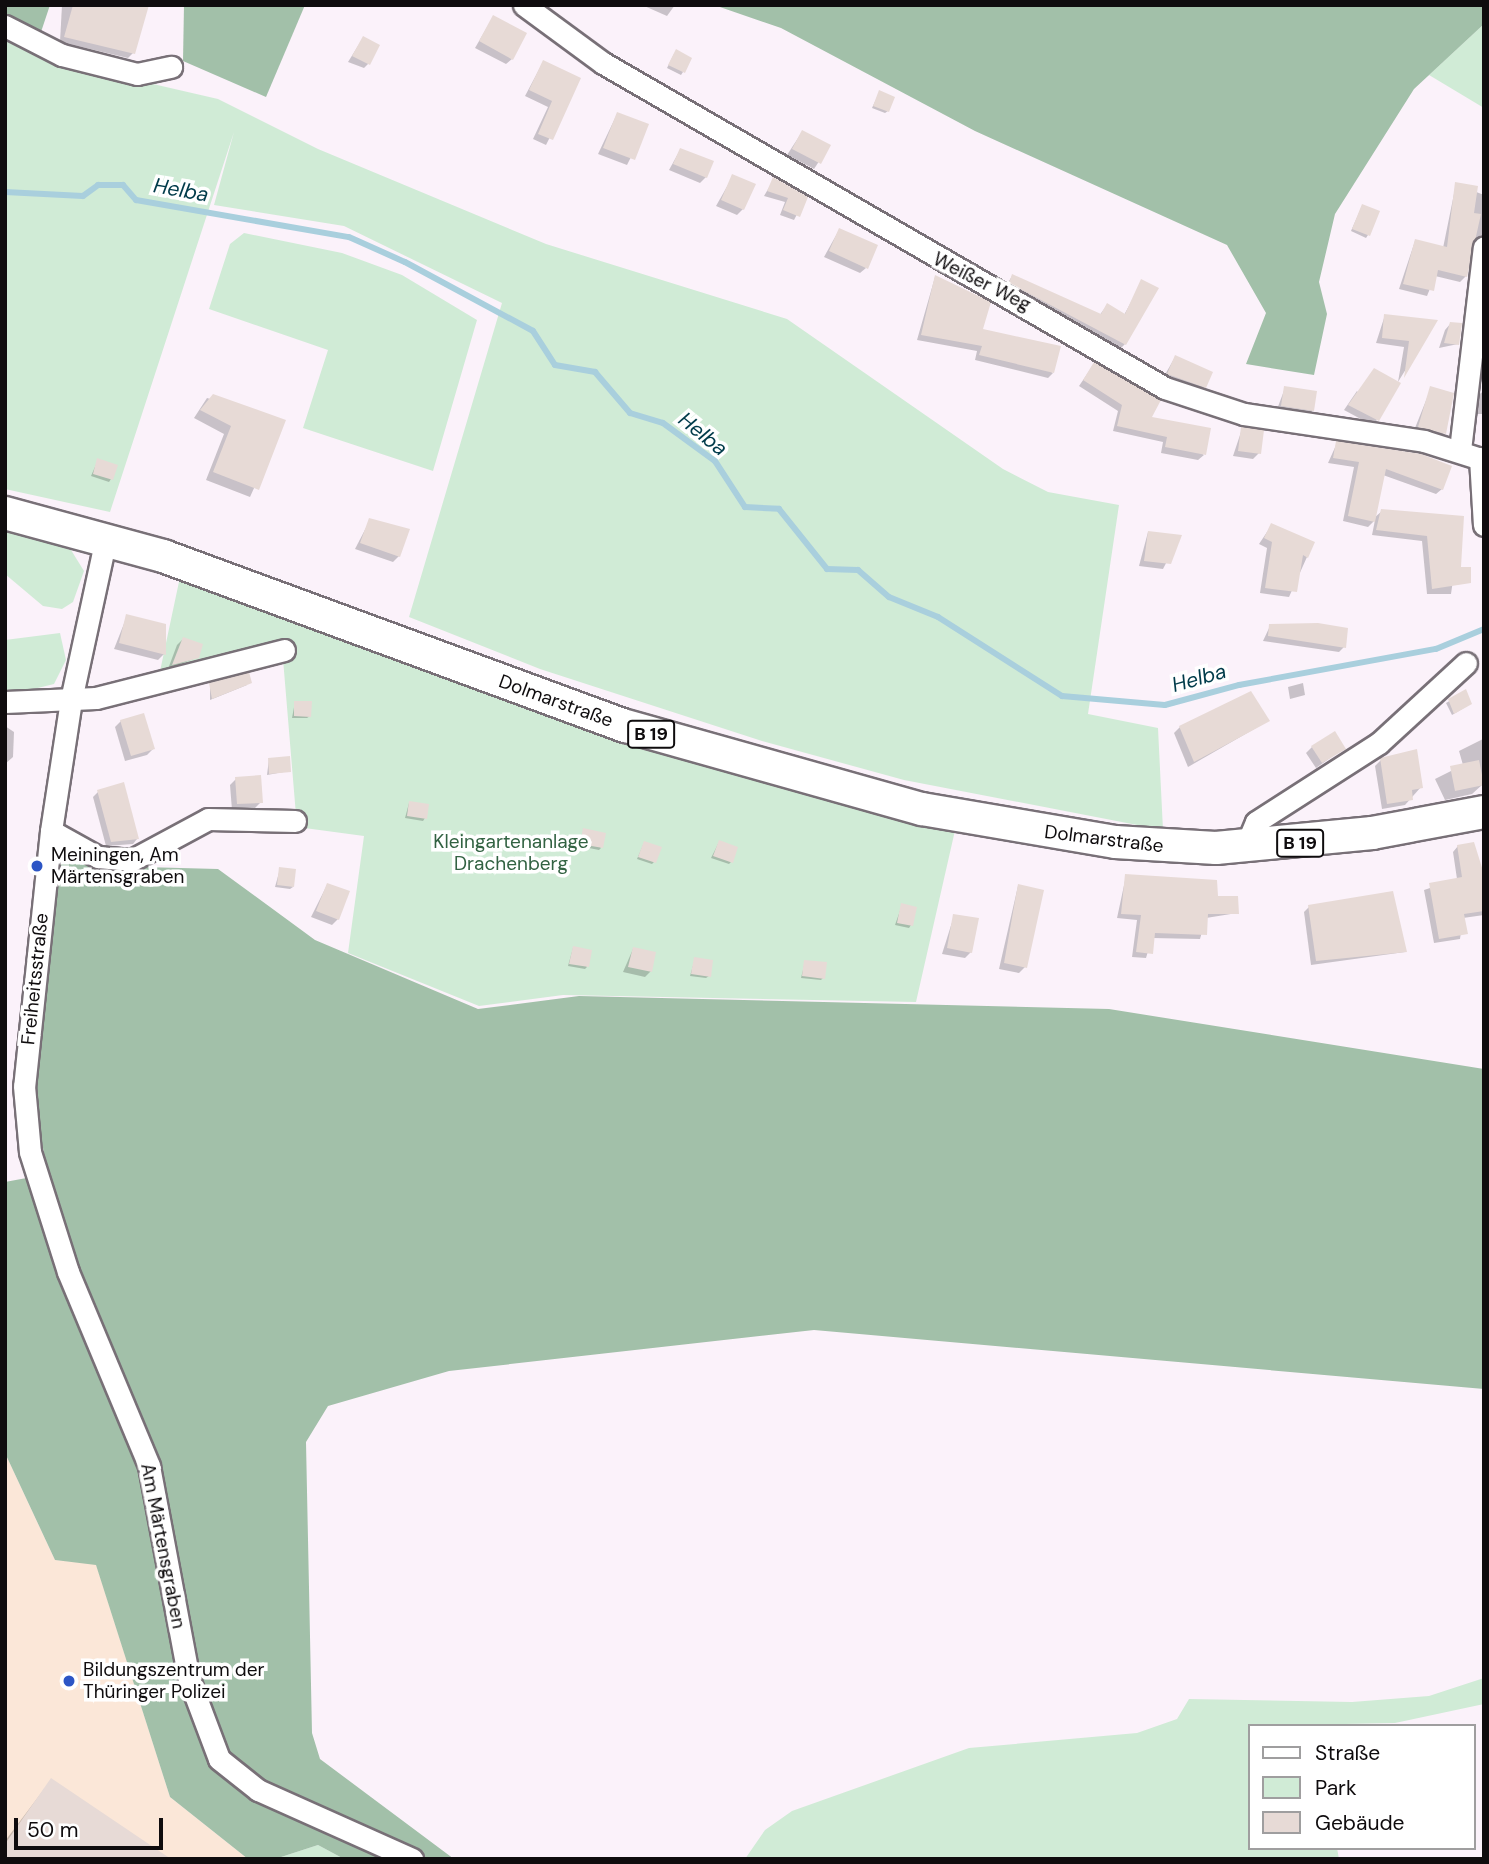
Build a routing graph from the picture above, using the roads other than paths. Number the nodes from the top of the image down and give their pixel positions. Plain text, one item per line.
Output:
1 (524, 5) edge
2 (5, 26) edge
3 (171, 67) dead end
4 (1484, 247) edge
5 (1475, 456) edge
6 (5, 513) edge
7 (1484, 525) edge
8 (106, 538) junction
9 (284, 650) dead end
10 (1466, 663) dead end
11 (71, 700) junction
12 (5, 702) edge
13 (1484, 811) edge
14 (295, 821) dead end
15 (51, 831) junction
16 (1245, 848) junction
17 (14, 1085) edge
18 (412, 1859) edge

1 - 5 street, Weißer Weg
2 - 3 street
4 - 5 street
5 - 7 street
6 - 8 main road, Dolmarstraße / B 19
8 - 11 street
8 - 16 main road, Dolmarstraße / B 19
9 - 11 street
10 - 16 street
11 - 12 street
11 - 15 street, Freiheitsstraße
13 - 16 main road, Dolmarstraße / B 19
14 - 15 street
15 - 17 street, Freiheitsstraße
17 - 18 street, Am Märtensgraben

